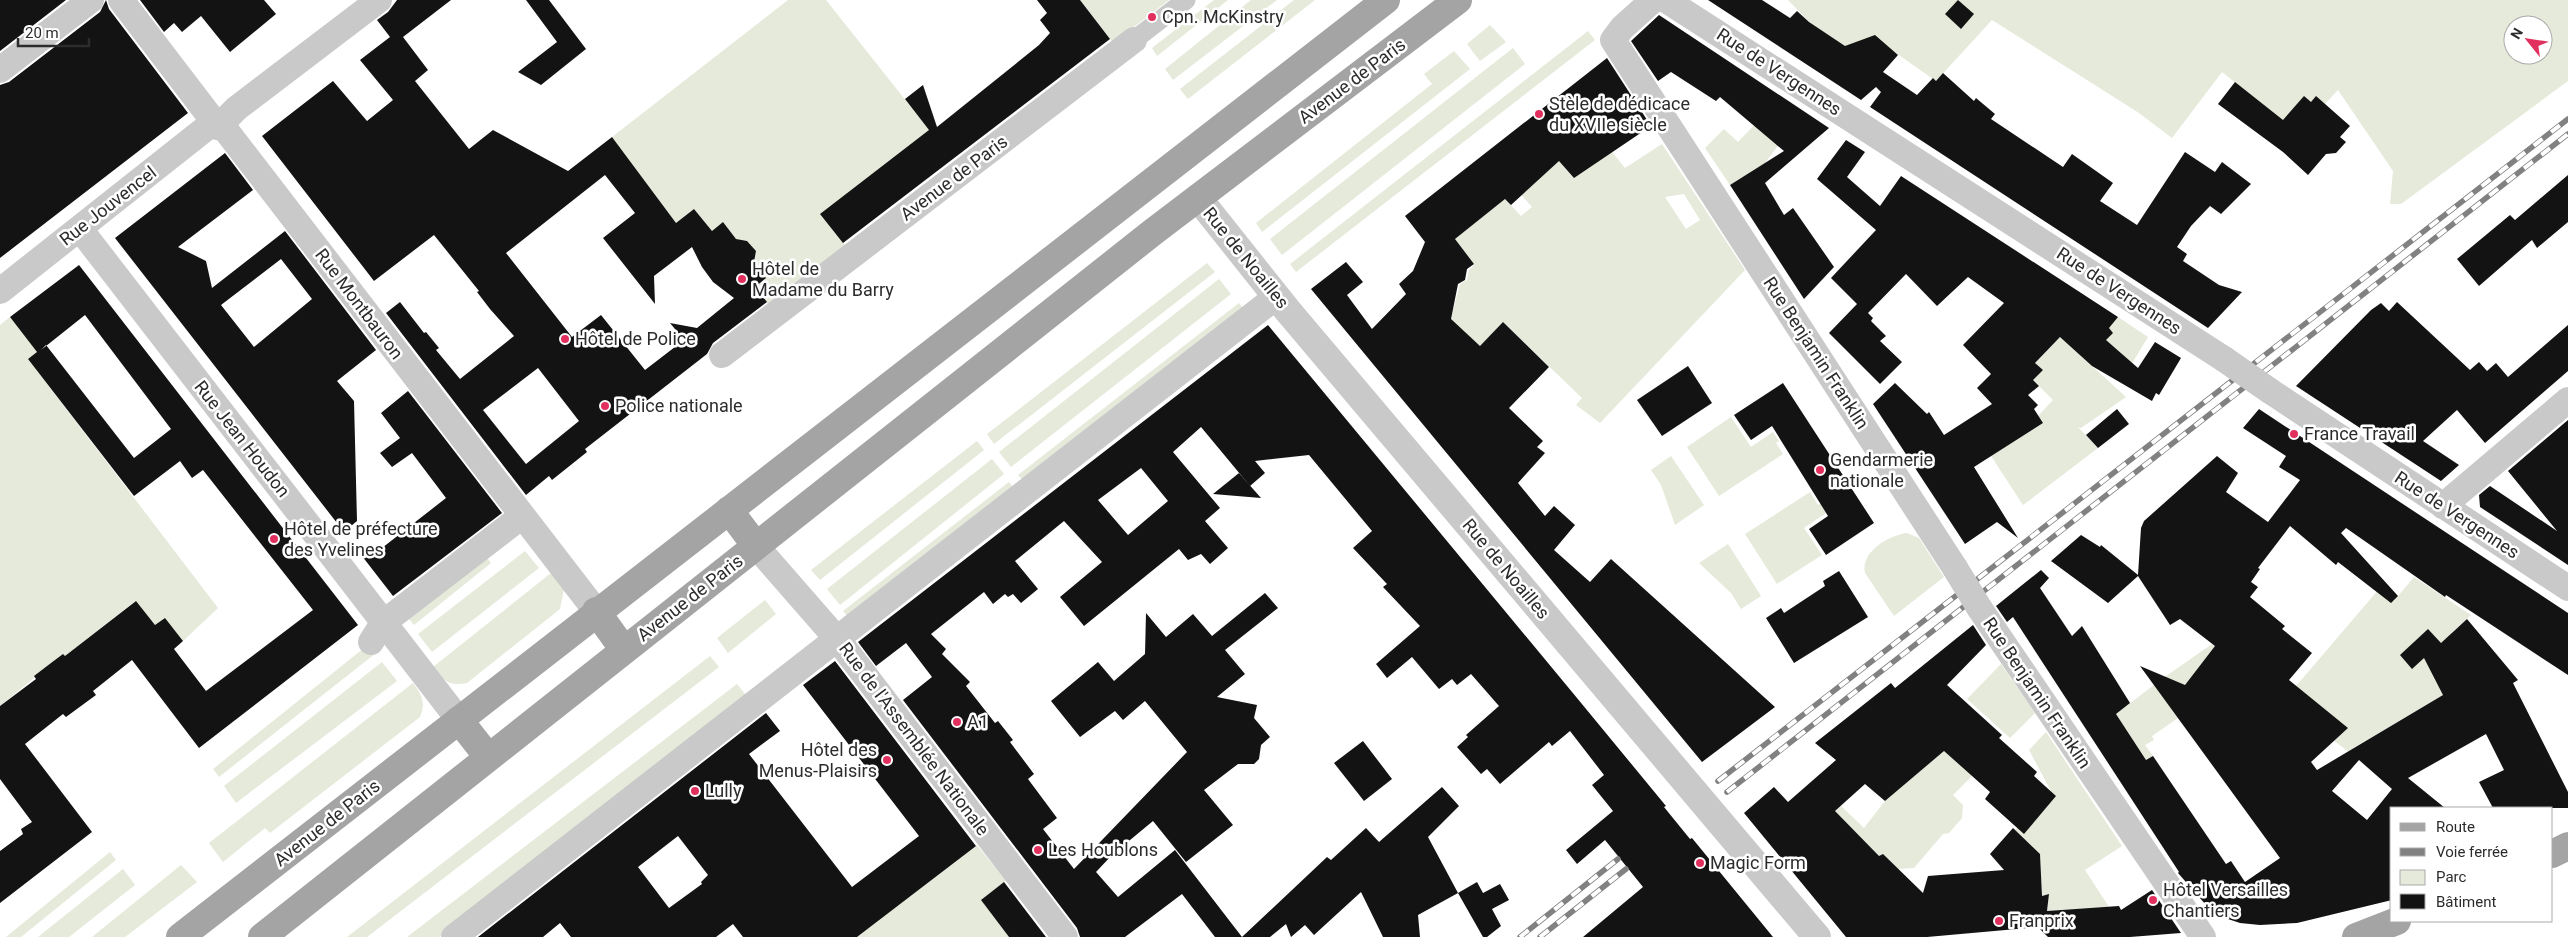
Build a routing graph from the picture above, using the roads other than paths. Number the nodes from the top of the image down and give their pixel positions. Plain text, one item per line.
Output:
1 (91, 0) edge
2 (120, 0) edge
3 (379, 0) edge
4 (1186, 0) edge
5 (1386, 0) edge
6 (1458, 0) edge
7 (1653, 0) edge
8 (1666, 0) edge
9 (1134, 40) joint
10 (0, 70) edge
11 (218, 127) junction
12 (1170, 167) junction
13 (1198, 198) junction
14 (80, 229) junction
15 (0, 290) edge
16 (1276, 297) junction
17 (722, 355) dead end
18 (2568, 400) edge
19 (2443, 506) junction
20 (729, 510) junction
21 (522, 516) junction
22 (756, 546) junction
23 (2568, 588) edge
24 (596, 611) junction
25 (377, 632) junction
26 (838, 640) junction
27 (624, 650) junction
28 (459, 720) junction
29 (488, 757) junction
30 (2568, 846) edge
31 (2553, 854) edge
32 (2394, 922) edge
33 (193, 933) edge
34 (262, 937) edge
35 (454, 937) edge
36 (1065, 937) edge
37 (1817, 937) edge
38 (2204, 937) edge
39 (2356, 937) edge

1 - 10 street
2 - 11 street, Rue Montbauron
3 - 11 street
4 - 9 street, Avenue de Paris
5 - 12 main road, Avenue de Paris
6 - 13 main road, Avenue de Paris
7 - 38 street, Rue Benjamin Franklin, bridge
8 - 19 street, Rue de Vergennes, bridge
9 - 17 street, Avenue de Paris
11 - 14 street, Rue Jouvencel
11 - 21 street, Rue Montbauron
12 - 13 main road
12 - 20 main road, Avenue de Paris
13 - 16 street, Rue de Noailles
13 - 22 main road, Avenue de Paris
14 - 15 street, Rue Jouvencel
14 - 25 street, Rue Jean Houdon
16 - 26 street
16 - 37 street, Rue de Noailles
18 - 19 street
19 - 23 street, Rue de Vergennes
20 - 22 main road, Avenue de Paris
20 - 24 main road, Avenue de Paris
21 - 24 street, Rue Montbauron
21 - 25 street
22 - 26 street, Rue de l'Assemblée Nationale
22 - 27 main road, Avenue de Paris
24 - 27 main road, Avenue de Paris
24 - 28 main road, Avenue de Paris
25 - 28 street, Rue Jean Houdon
26 - 35 street
26 - 36 street, Rue de l'Assemblée Nationale
27 - 29 main road, Avenue de Paris
28 - 29 main road
28 - 33 main road, Avenue de Paris
29 - 34 main road, Avenue de Paris
30 - 31 main road
32 - 39 main road

